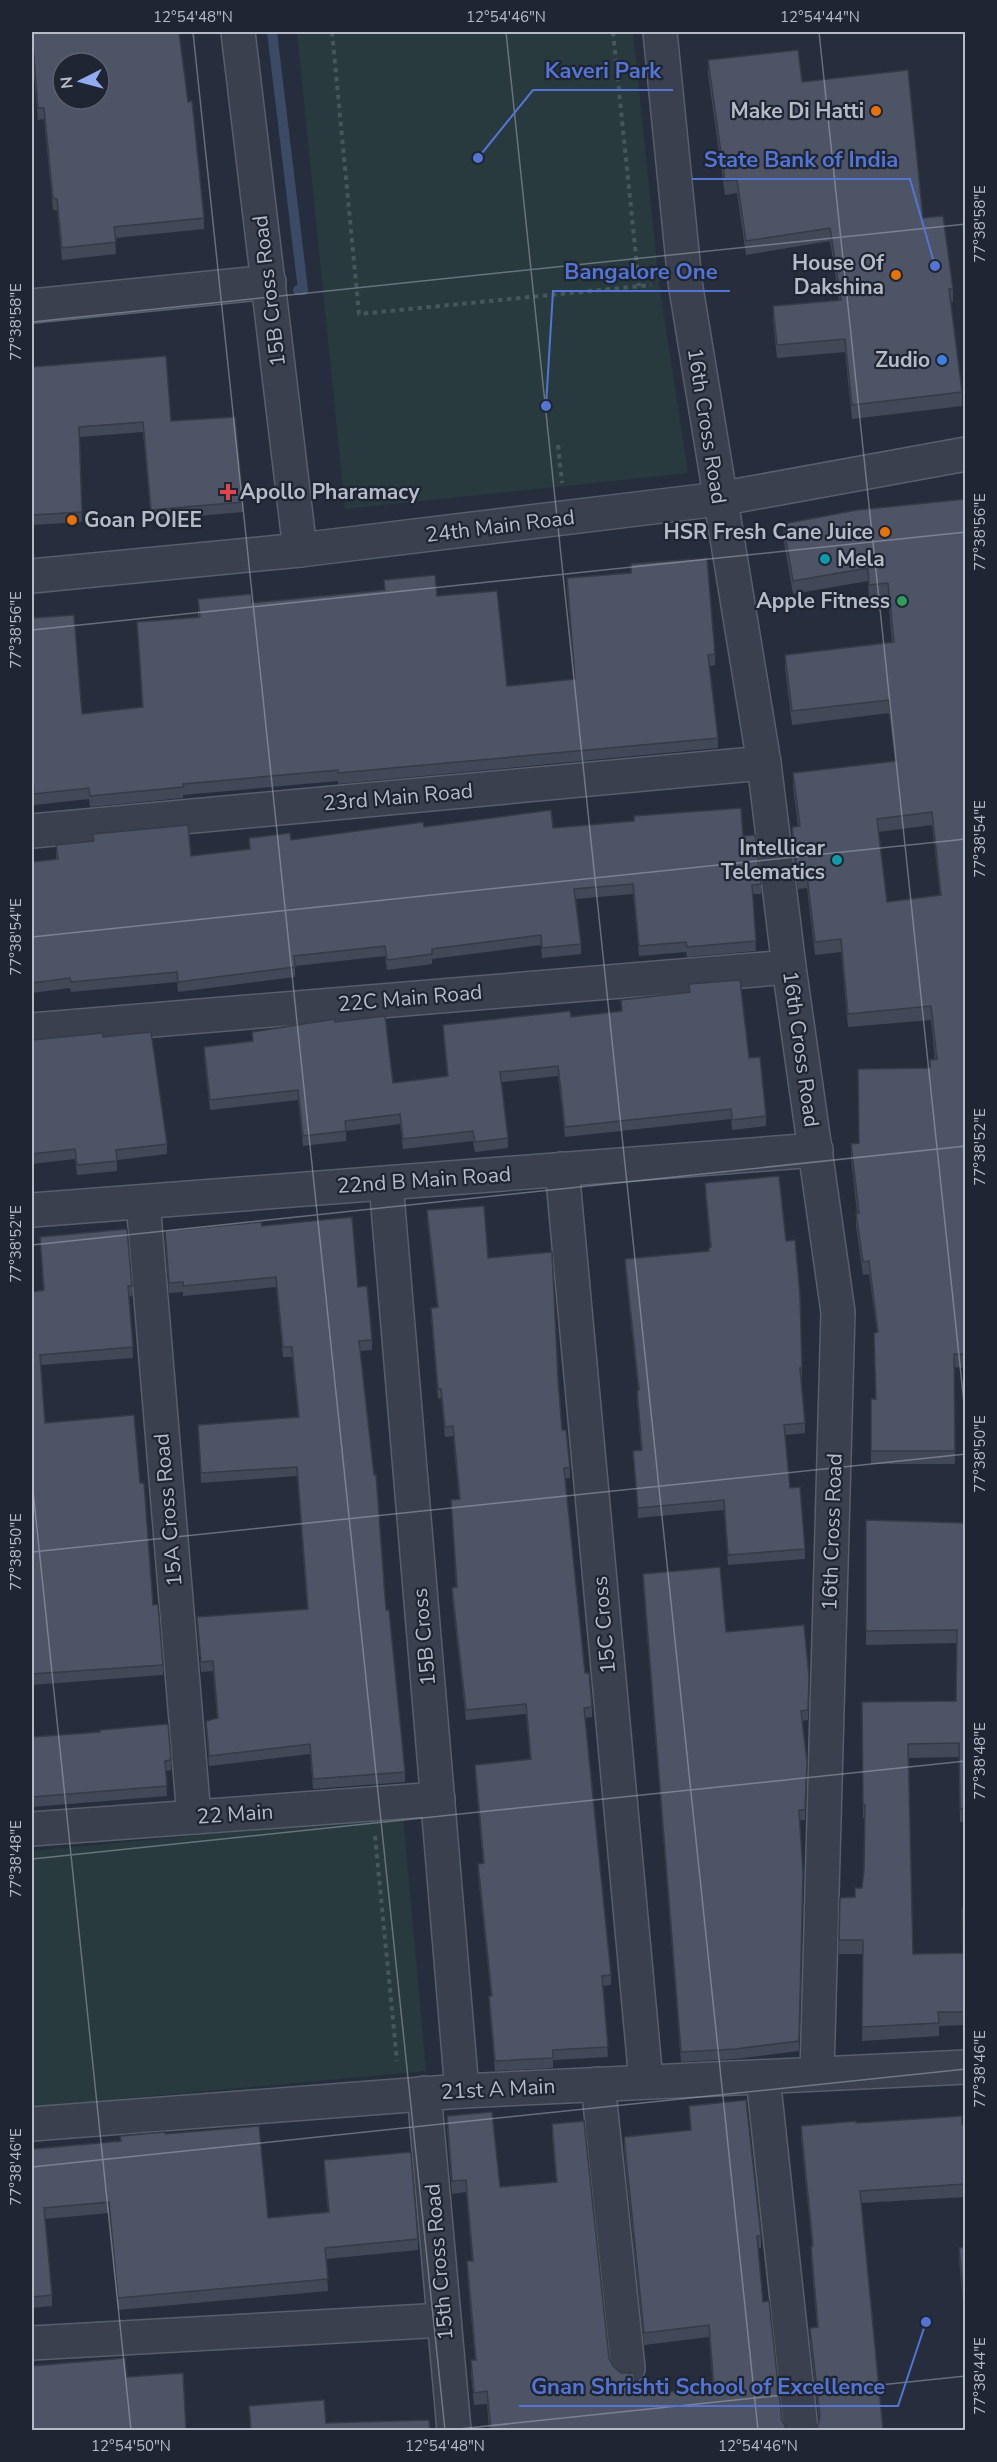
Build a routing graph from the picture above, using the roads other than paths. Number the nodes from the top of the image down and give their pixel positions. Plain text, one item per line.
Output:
1 (238, 32) edge
2 (660, 32) edge
3 (269, 282) junction
4 (33, 296) edge
5 (966, 454) edge
6 (718, 499) junction
7 (300, 550) junction
8 (32, 576) edge
9 (764, 763) junction
10 (32, 831) edge
11 (789, 967) junction
12 (32, 1030) edge
13 (816, 1150) junction
14 (562, 1169) junction
15 (386, 1183) junction
16 (142, 1202) junction
17 (32, 1210) edge
18 (438, 1799) junction
19 (194, 1817) junction
20 (32, 1829) edge
21 (966, 2067) edge
22 (818, 2073) junction
23 (763, 2077) junction
24 (646, 2081) junction
25 (598, 2084) junction
26 (462, 2091) junction
27 (424, 2093) junction
28 (32, 2124) edge
29 (444, 2320) junction
30 (32, 2343) edge
31 (628, 2368) dead end
32 (454, 2430) edge
33 (801, 2430) edge

1 - 3 street, 15B Cross Road
2 - 6 street, 16th Cross Road
3 - 4 street
3 - 7 street, 15B Cross Road
5 - 6 street, 24th Main Road
6 - 7 street, 24th Main Road
6 - 9 street, 16th Cross Road
7 - 8 street, 24th Main Road
9 - 10 street, 23rd Main Road
9 - 11 street, 16th Cross Road
11 - 12 street, 22C Main Road
11 - 13 street, 16th Cross Road
13 - 14 street, 22nd B Main Road
13 - 22 street, 16th Cross Road
14 - 15 street, 22nd B Main Road
14 - 24 street, 15C Cross
15 - 16 street, 22nd B Main Road
15 - 18 street, 15B Cross
16 - 17 street, 22nd B Main Road
16 - 19 street, 15A Cross Road
18 - 19 street, 22 Main
18 - 26 street, 15B Cross
19 - 20 street, 22 Main
21 - 22 street, 21st A Main
22 - 23 street, 21st A Main
23 - 24 street, 21st A Main
23 - 33 street
24 - 25 street, 21st A Main
25 - 26 street, 21st A Main
25 - 31 street
26 - 27 street, 21st A Main
27 - 28 street, 21st A Main
27 - 29 street, 15th Cross Road
29 - 30 street
29 - 32 street, 15th Cross Road

